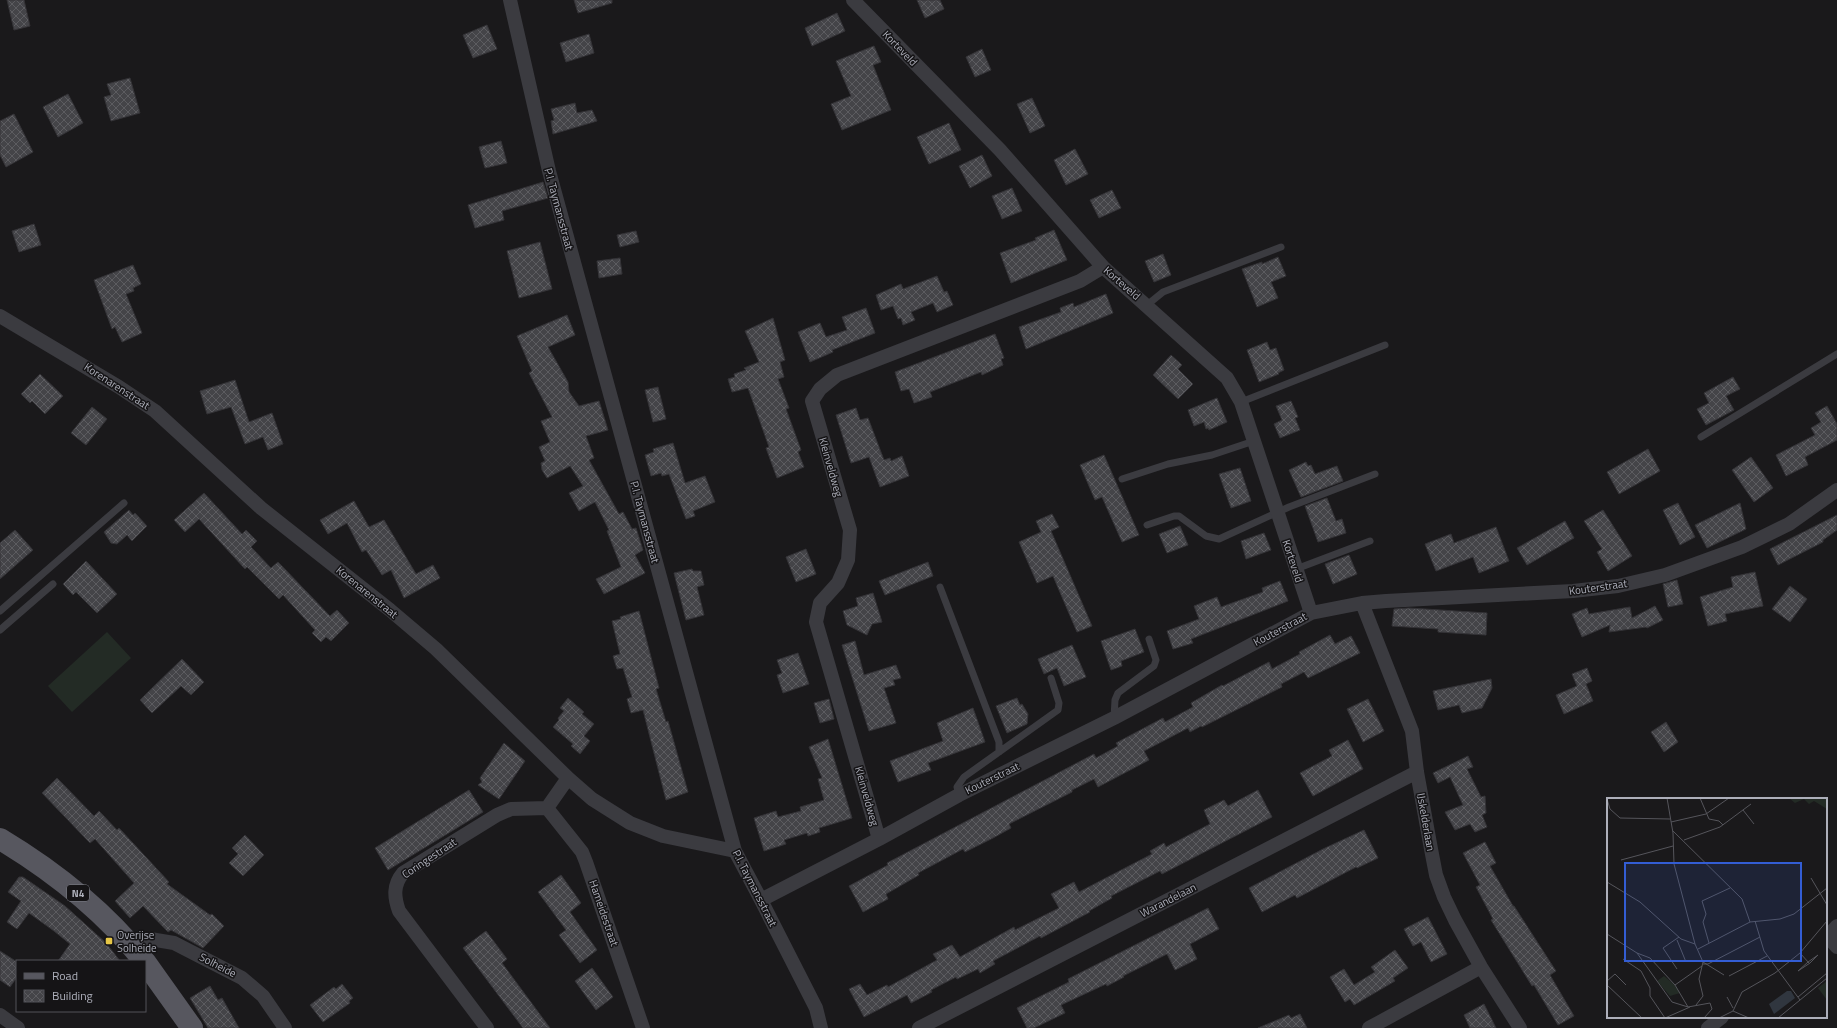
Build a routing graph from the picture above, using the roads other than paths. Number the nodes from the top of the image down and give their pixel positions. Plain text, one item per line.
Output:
1 (510, 0) edge
2 (853, 0) edge
3 (1281, 247) dead end
4 (1102, 266) junction
5 (1147, 305) junction
6 (0, 316) edge
7 (1385, 345) dead end
8 (1837, 354) edge
9 (1241, 402) junction
10 (1701, 437) dead end
11 (1254, 441) junction
12 (1375, 474) dead end
13 (1122, 478) dead end
14 (1837, 490) edge
15 (124, 503) dead end
16 (1277, 512) junction
17 (1148, 525) dead end
18 (1370, 541) dead end
19 (1296, 568) junction
20 (53, 584) dead end
21 (940, 587) dead end
22 (1362, 603) junction
23 (0, 611) edge
24 (1310, 613) junction
25 (0, 630) edge
26 (1149, 639) dead end
27 (1051, 678) dead end
28 (1114, 718) junction
29 (999, 752) junction
30 (1417, 772) junction
31 (568, 778) junction
32 (959, 794) junction
33 (547, 808) junction
34 (0, 839) edge
35 (879, 839) junction
36 (735, 851) junction
37 (761, 900) junction
38 (1837, 926) edge
39 (1830, 941) edge
40 (130, 944) junction
41 (143, 960) edge
42 (146, 963) edge
43 (1481, 967) junction
44 (0, 1015) edge
45 (1721, 1018) edge
46 (18, 1028) edge
47 (192, 1028) edge
48 (285, 1028) edge
49 (487, 1028) edge
50 (643, 1028) edge
51 (821, 1028) edge
52 (919, 1028) edge
53 (1369, 1028) edge
54 (1520, 1028) edge
55 (1708, 1028) edge

1 - 36 street, P.I. Taymansstraat
2 - 4 street, Korteveld
3 - 5 lane
4 - 5 street, Korteveld
4 - 35 street, Kleinveldweg
5 - 9 street, Korteveld
6 - 31 street, Korenarenstraat
7 - 9 lane
8 - 10 lane
9 - 11 street, Korteveld
11 - 13 lane
11 - 16 street, Korteveld
12 - 16 lane
14 - 22 street, Kouterstraat
15 - 23 lane
16 - 17 lane
16 - 19 street, Korteveld
18 - 19 lane
19 - 24 street, Korteveld
20 - 25 lane
21 - 29 lane
22 - 24 street, Kouterstraat
22 - 30 street, IJskelderlaan
24 - 28 street, Kouterstraat
26 - 28 lane
27 - 29 lane
28 - 32 street, Kouterstraat
29 - 32 lane
30 - 43 street, IJskelderlaan
30 - 52 street, Warandelaan
31 - 33 street
31 - 36 street, Korenarenstraat
32 - 35 street, Kouterstraat
33 - 49 street, Coringestraat
33 - 50 street, Hameidestraat
34 - 40 main road, N4
35 - 37 street, Kouterstraat
36 - 37 street, P.I. Taymansstraat
37 - 51 street, P.I. Taymansstraat
38 - 39 street
40 - 41 main road, N4
40 - 48 street, Solheide
42 - 47 main road, N4
43 - 53 street
43 - 54 street, IJskelderlaan
44 - 46 street
45 - 55 street

